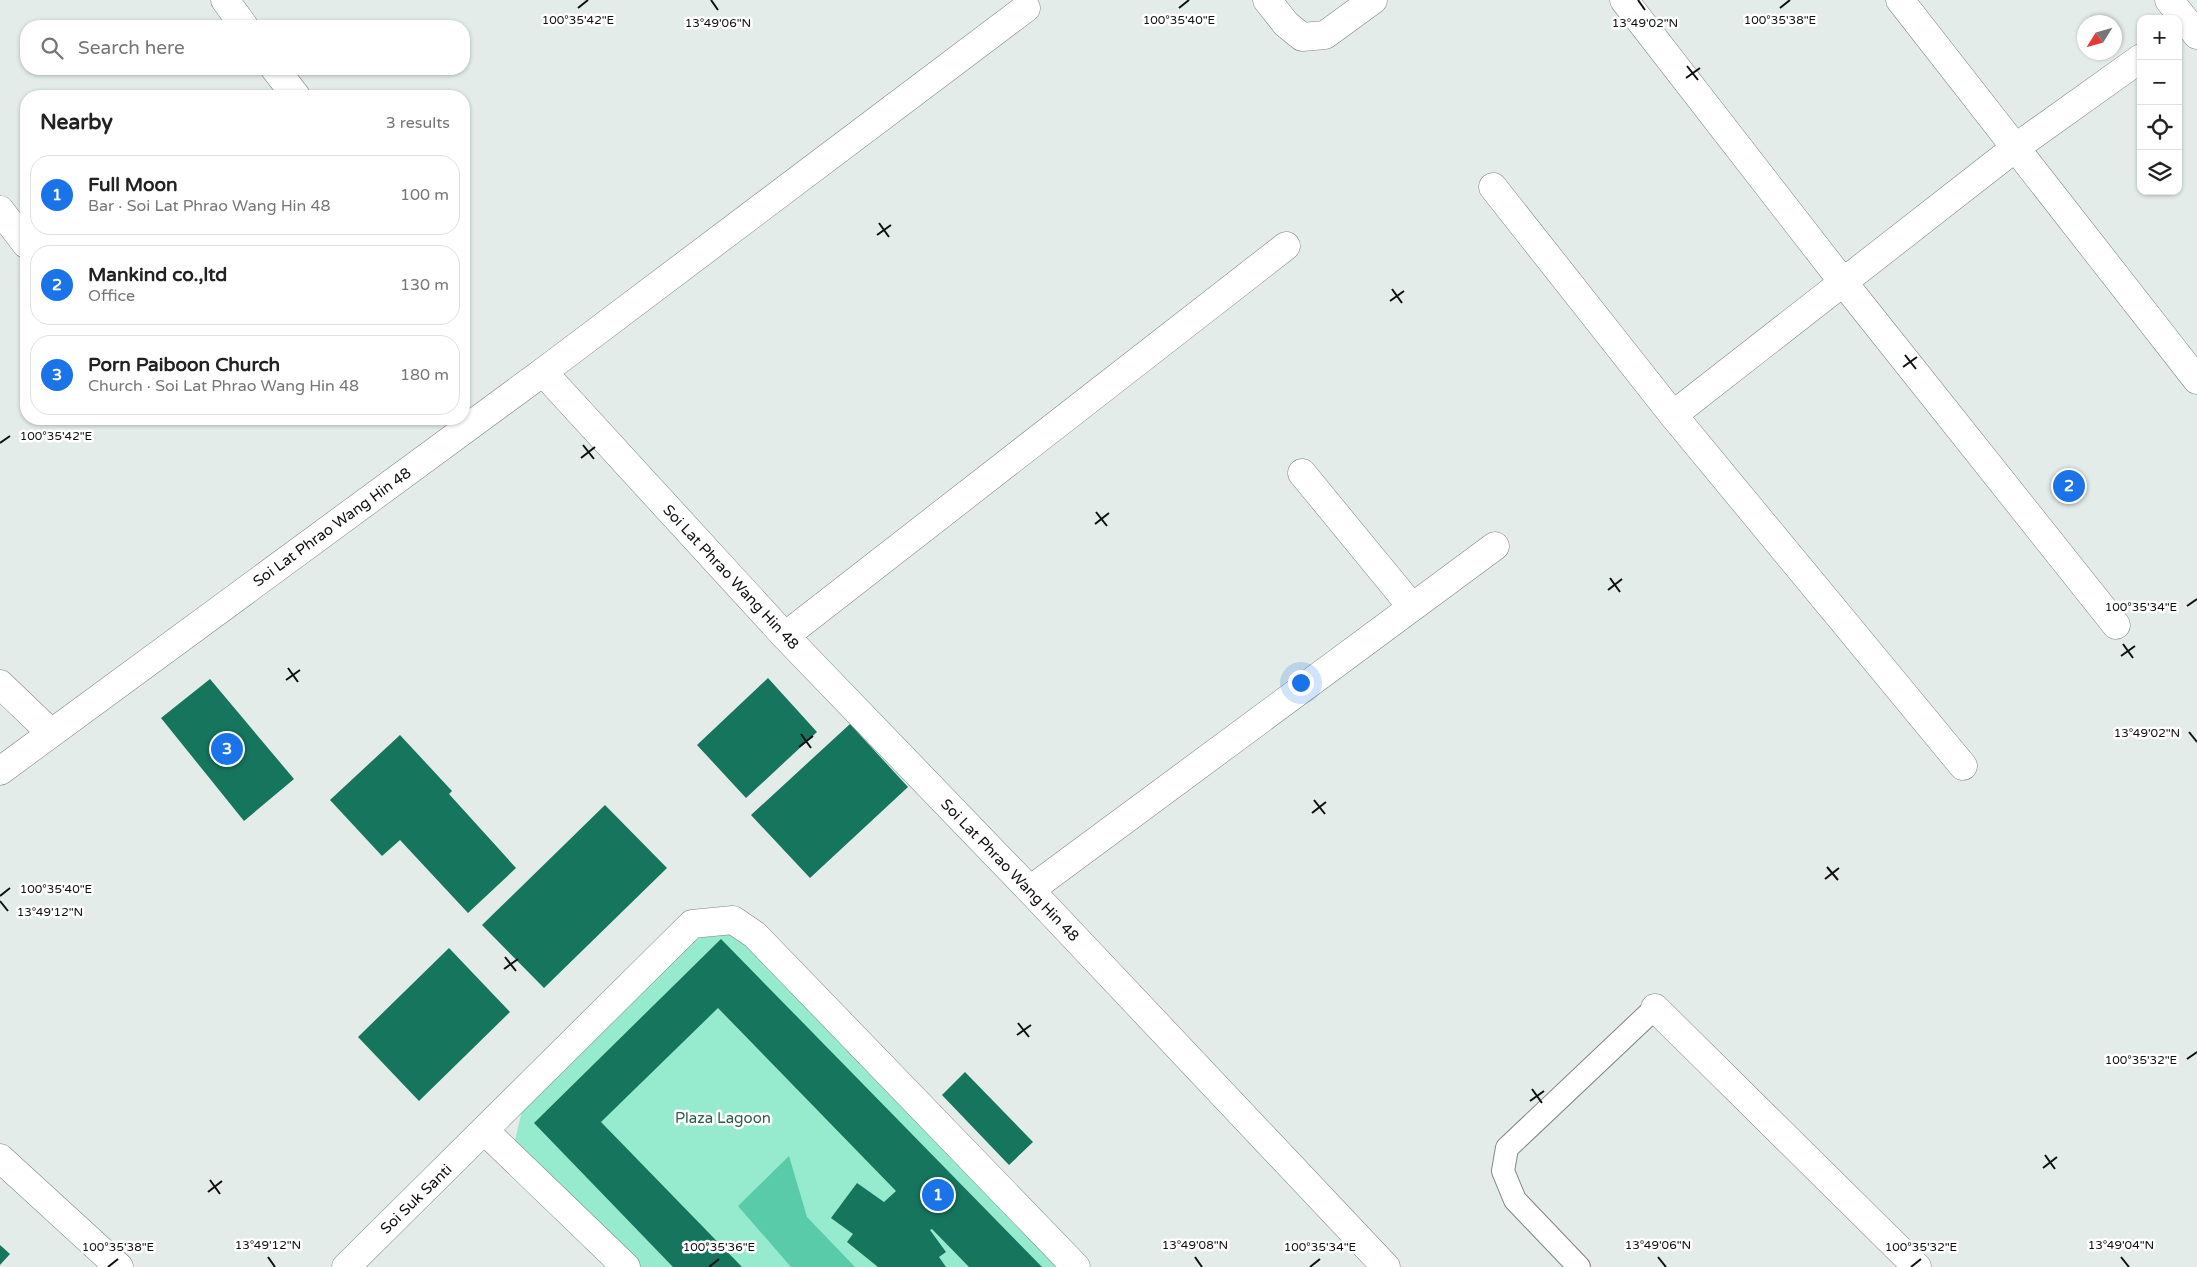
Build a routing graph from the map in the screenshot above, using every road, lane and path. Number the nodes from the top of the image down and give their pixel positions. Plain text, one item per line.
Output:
1 (225, 0) edge
2 (1268, 0) edge
3 (1373, 0) edge
4 (1624, 0) edge
5 (1900, 0) edge
6 (2169, 0) edge
7 (1026, 8) dead end
8 (240, 20) edge
9 (2190, 27) edge
10 (2138, 60) edge
11 (280, 75) edge
12 (291, 90) edge
13 (2015, 148) junction
14 (1493, 187) dead end
15 (0, 210) edge
16 (20, 236) edge
17 (1286, 246) dead end
18 (1843, 282) junction
19 (543, 372) junction
20 (2197, 380) edge
21 (1673, 416) junction
22 (1302, 473) dead end
23 (1495, 546) dead end
24 (1412, 607) junction
25 (2116, 625) dead end
26 (785, 636) junction
27 (0, 684) edge
28 (51, 733) junction
29 (1964, 766) dead end
30 (0, 771) edge
31 (1030, 890) junction
32 (1655, 1008) joint
33 (485, 1131) junction
34 (0, 1158) edge
35 (1901, 1262) edge
36 (359, 1263) edge
37 (119, 1267) edge
38 (626, 1267) edge
39 (1076, 1267) edge
40 (1386, 1267) edge
41 (1579, 1267) edge

1 - 8 street
2 - 3 street
4 - 18 street
5 - 13 street
6 - 9 street
7 - 19 street
10 - 13 street
11 - 12 street
13 - 18 street
13 - 20 street
14 - 21 street
15 - 16 street
17 - 26 street
18 - 21 street
18 - 25 street
19 - 26 street, Soi Lat Phrao Wang Hin 48
19 - 28 street, Soi Lat Phrao Wang Hin 48
21 - 29 street
22 - 24 street
23 - 24 street
24 - 31 street
26 - 31 street, Soi Lat Phrao Wang Hin 48
27 - 28 street
28 - 30 street, Soi Lat Phrao Wang Hin 48
31 - 40 street, Soi Lat Phrao Wang Hin 48
32 - 35 street
32 - 41 lane
33 - 36 street, Soi Suk Santi
33 - 38 street
33 - 39 street, Soi Suk Santi
34 - 37 street

